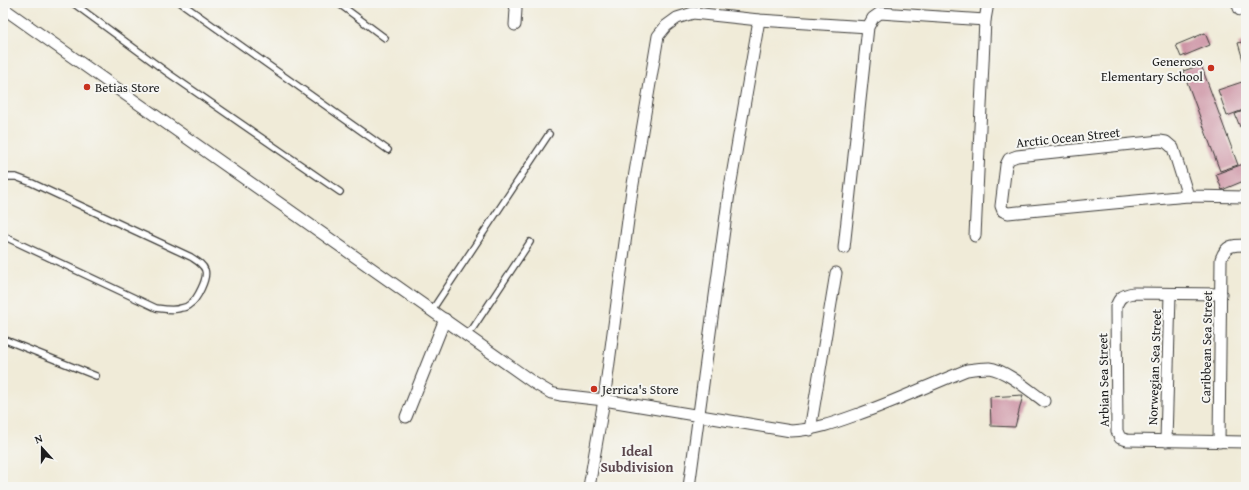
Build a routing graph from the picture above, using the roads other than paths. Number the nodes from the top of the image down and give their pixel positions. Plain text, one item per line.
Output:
1 (73, 3) edge
2 (181, 3) edge
3 (338, 3) edge
4 (514, 3) edge
5 (988, 3) edge
6 (3, 8) edge
7 (759, 20) junction
8 (985, 20) junction
9 (515, 25) dead end
10 (868, 28) junction
11 (385, 38) dead end
12 (549, 134) dead end
13 (388, 150) dead end
14 (3, 177) edge
15 (340, 192) dead end
16 (1188, 196) junction
17 (1246, 197) edge
18 (3, 236) edge
19 (975, 236) dead end
20 (530, 242) dead end
21 (1246, 245) edge
22 (844, 248) dead end
23 (836, 273) dead end
24 (1170, 294) junction
25 (1221, 294) junction
26 (432, 310) junction
27 (445, 319) junction
28 (467, 334) junction
29 (3, 339) edge
30 (96, 376) dead end
31 (604, 400) junction
32 (1044, 401) dead end
33 (700, 416) junction
34 (406, 417) dead end
35 (810, 430) junction
36 (1166, 441) junction
37 (1219, 442) junction
38 (1246, 442) edge
39 (589, 487) edge
40 (689, 487) edge

1 - 15 lane
2 - 13 lane
3 - 11 lane
4 - 9 street
5 - 8 street
6 - 26 street
7 - 10 street
7 - 31 street
7 - 33 street
8 - 10 street
8 - 19 street
10 - 22 street
12 - 26 lane
14 - 18 lane
16 - 16 street, Arctic Ocean Street
16 - 17 street, Arctic Ocean Street
20 - 28 lane
21 - 25 street, Caribbean Sea Street
23 - 35 street
24 - 25 street, Arbian Sea Street
24 - 36 street, Norwegian Sea Street
24 - 36 street, Arbian Sea Street
25 - 37 street, Caribbean Sea Street
26 - 27 street
27 - 28 street
27 - 34 street
28 - 31 street
29 - 30 lane
31 - 33 street
31 - 39 street
32 - 35 street
33 - 35 street
33 - 40 street
36 - 37 street, Arbian Sea Street
37 - 38 street, Arbian Sea Street

